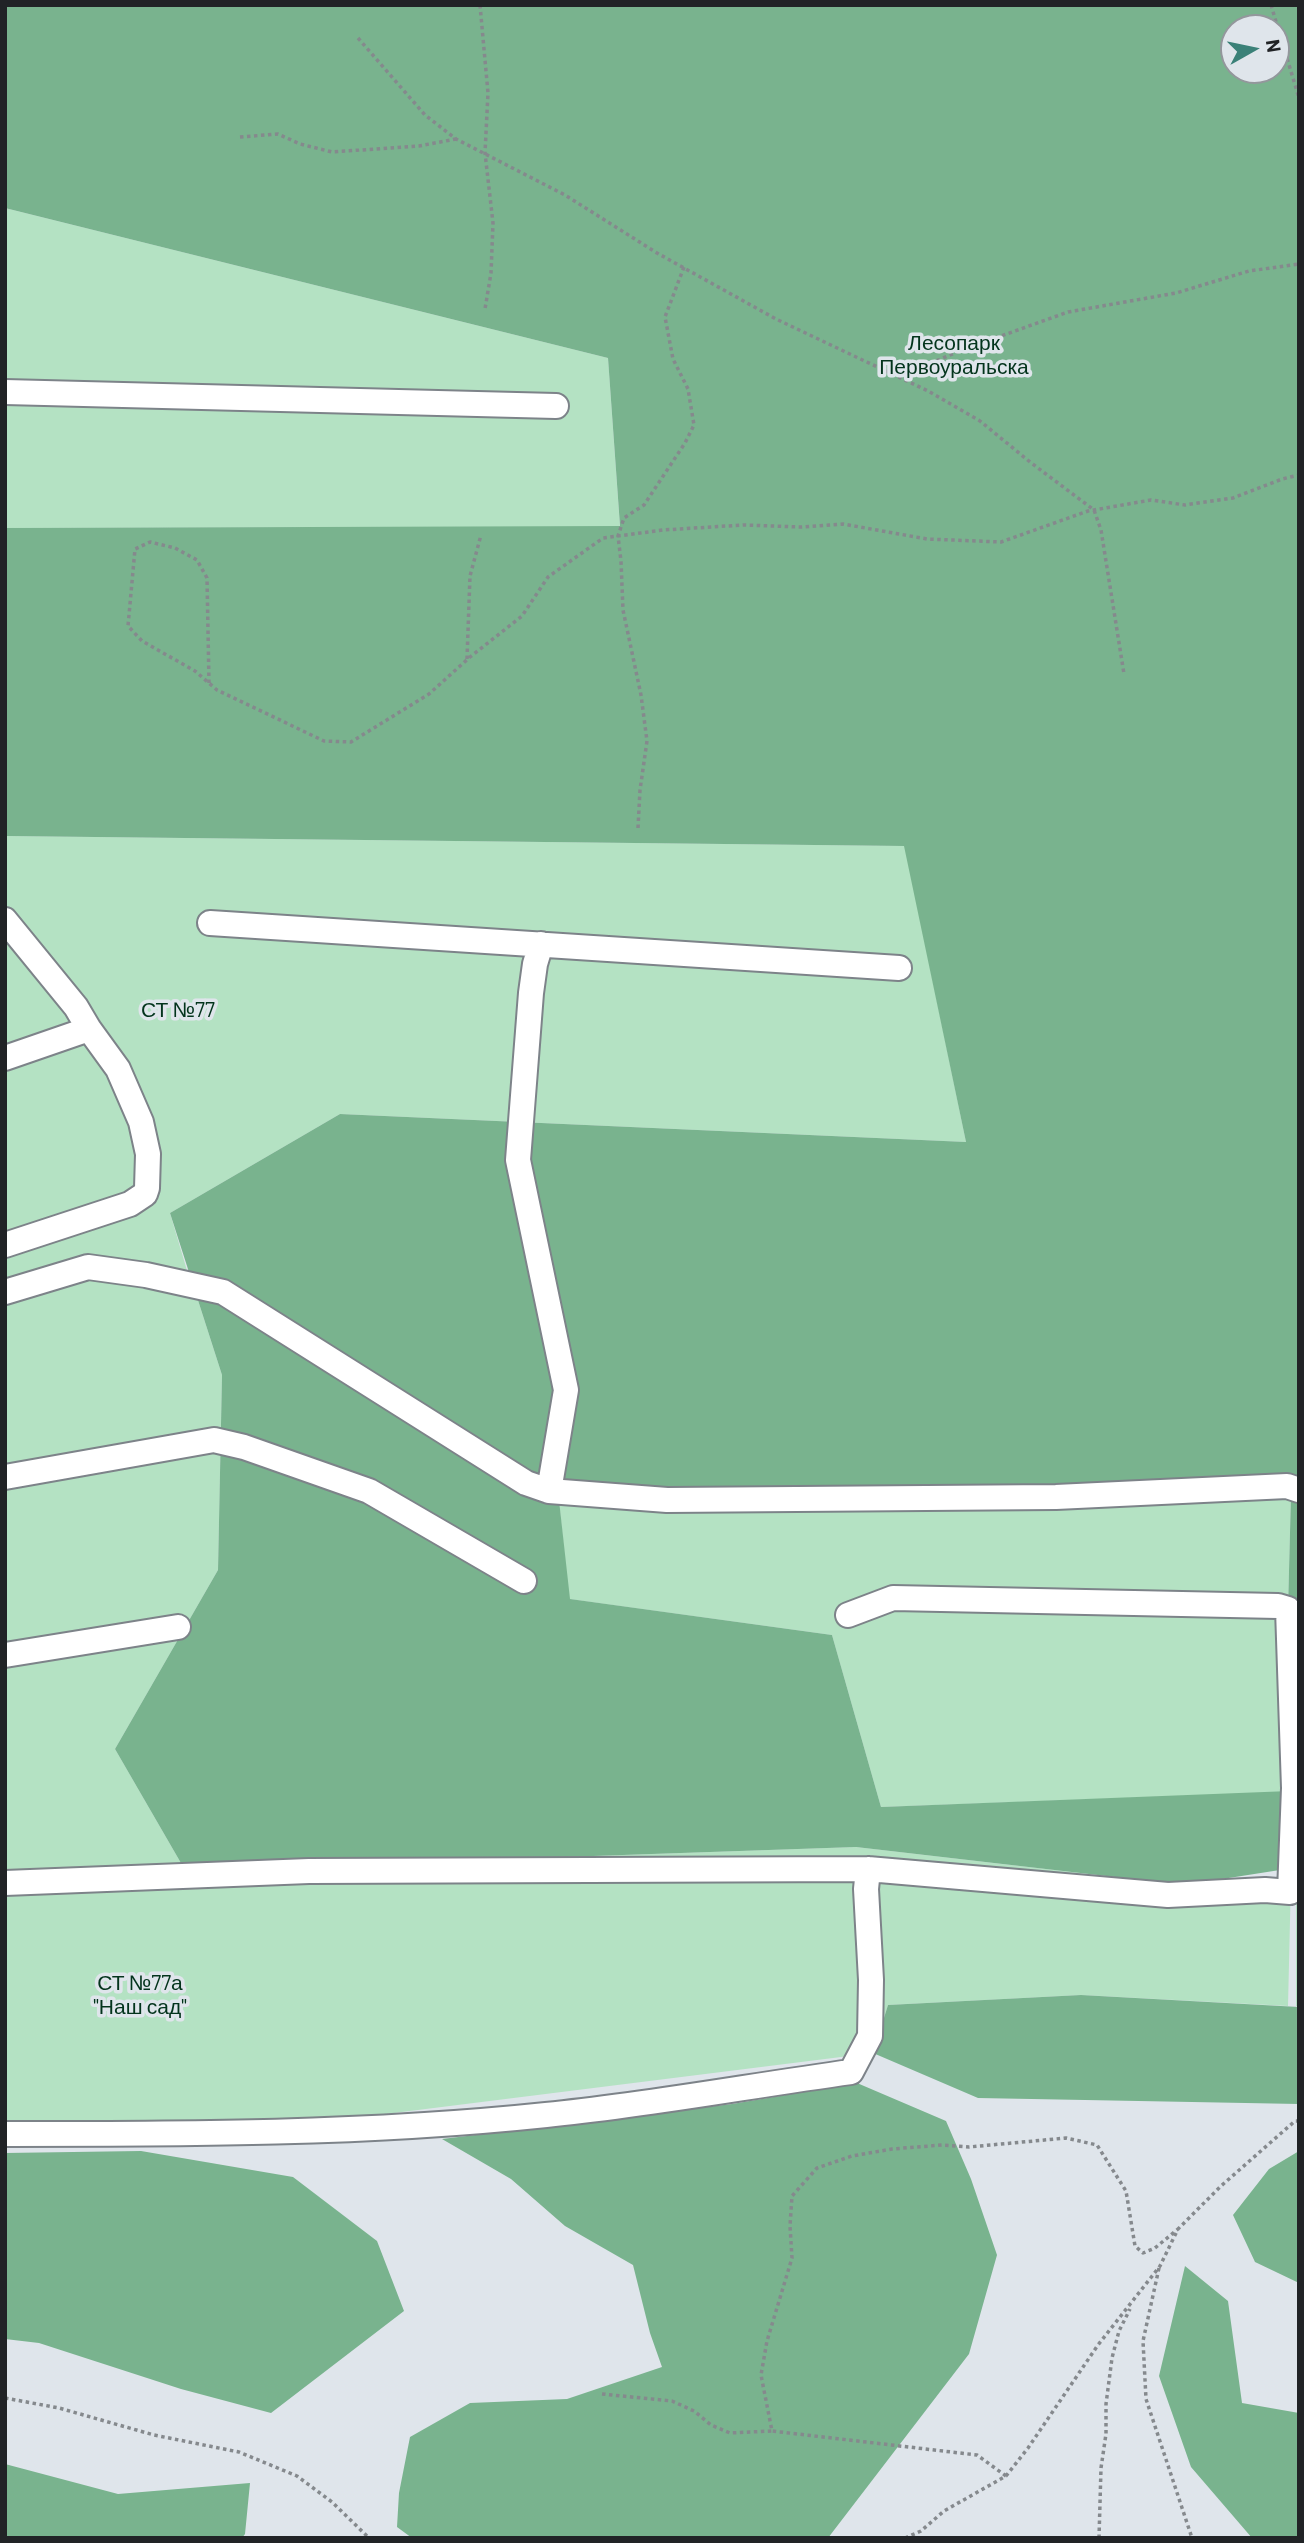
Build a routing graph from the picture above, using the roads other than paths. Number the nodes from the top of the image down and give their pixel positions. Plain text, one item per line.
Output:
1 (5, 392) edge
2 (556, 406) dead end
3 (5, 920) edge
4 (210, 923) dead end
5 (541, 944) junction
6 (899, 968) dead end
7 (89, 1030) junction
8 (5, 1058) edge
9 (5, 1245) edge
10 (5, 1292) edge
11 (5, 1477) edge
12 (1299, 1490) edge
13 (549, 1491) junction
14 (524, 1581) dead end
15 (848, 1615) dead end
16 (178, 1627) dead end
17 (5, 1656) edge
18 (868, 1869) junction
19 (5, 1883) edge
20 (5, 2134) edge

1 - 2 street
3 - 7 street
4 - 5 street
5 - 6 street
5 - 13 street
7 - 8 street
7 - 9 street
10 - 13 street
11 - 14 street
12 - 13 street
15 - 18 street
16 - 17 street
18 - 19 street
18 - 20 street

